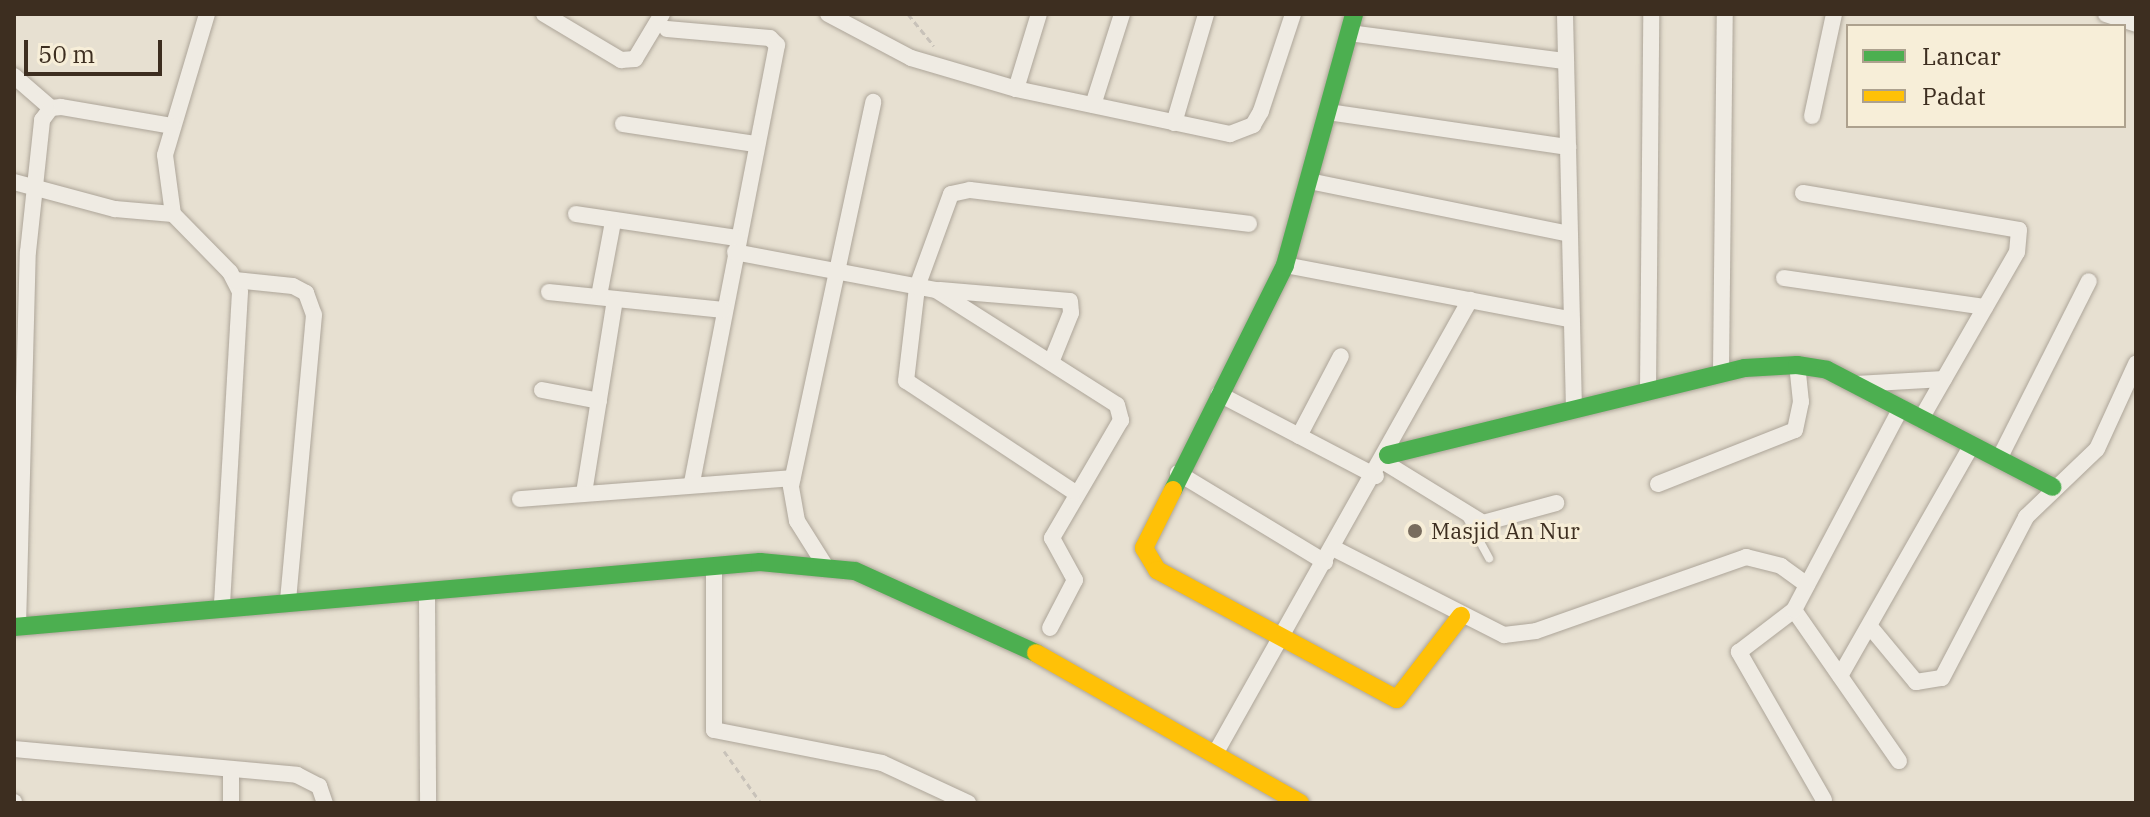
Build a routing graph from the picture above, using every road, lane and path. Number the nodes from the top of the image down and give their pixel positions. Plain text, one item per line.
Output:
1 (207, 14) edge
2 (544, 14) edge
3 (828, 14) edge
4 (908, 14) edge
5 (1039, 14) edge
6 (1122, 14) edge
7 (1206, 14) edge
8 (1293, 14) edge
9 (1354, 14) edge
10 (1565, 14) edge
11 (1651, 14) edge
12 (1725, 14) edge
13 (1834, 14) edge
14 (2106, 14) edge
15 (665, 22) edge
16 (2136, 24) edge
17 (1349, 33) junction
18 (1566, 61) junction
19 (948, 65) junction
20 (14, 76) edge
21 (1016, 89) junction
22 (873, 102) dead end
23 (1093, 105) junction
24 (51, 108) junction
25 (1328, 112) junction
26 (1812, 116) dead end
27 (1174, 123) junction
28 (623, 124) dead end
29 (172, 126) junction
30 (756, 144) junction
31 (1568, 147) junction
32 (1309, 181) junction
33 (14, 182) edge
34 (38, 189) junction
35 (1803, 193) dead end
36 (173, 214) junction
37 (576, 214) dead end
38 (613, 222) junction
39 (1249, 224) dead end
40 (1570, 234) junction
41 (736, 245) junction
42 (1285, 265) junction
43 (835, 272) junction
44 (1784, 278) dead end
45 (235, 280) junction
46 (2089, 281) dead end
47 (917, 287) junction
48 (936, 290) junction
49 (549, 292) dead end
50 (607, 298) junction
51 (1470, 300) junction
52 (1985, 307) junction
53 (723, 310) junction
54 (1572, 320) junction
55 (1341, 356) dead end
56 (1052, 360) junction
57 (2136, 364) edge
58 (1797, 365) junction
59 (1721, 373) junction
60 (1944, 379) junction
61 (1855, 384) junction
62 (542, 390) dead end
63 (1648, 391) junction
64 (1219, 394) junction
65 (599, 401) junction
66 (1574, 408) junction
67 (1901, 408) junction
68 (1921, 419) junction
69 (1299, 436) junction
70 (1972, 445) junction
71 (1999, 459) junction
72 (1383, 464) junction
73 (1178, 473) junction
74 (792, 478) junction
75 (692, 483) junction
76 (1658, 484) dead end
77 (2053, 487) junction
78 (1074, 492) junction
79 (584, 493) junction
80 (520, 499) dead end
81 (1556, 503) dead end
82 (1467, 518) junction
83 (1329, 555) junction
84 (1489, 558) dead end
85 (714, 566) junction
86 (826, 567) junction
87 (1807, 585) junction
88 (427, 595) junction
89 (288, 603) junction
90 (222, 607) junction
91 (1794, 610) junction
92 (1461, 616) junction
93 (16, 626) edge
94 (1050, 628) dead end
95 (1872, 629) junction
96 (1279, 641) junction
97 (1840, 676) junction
98 (714, 730) junction
99 (14, 749) edge
100 (1215, 754) junction
101 (1899, 761) dead end
102 (231, 770) junction
103 (1824, 800) dead end
104 (231, 803) edge
105 (325, 803) edge
106 (428, 803) edge
107 (761, 803) edge
108 (968, 803) edge
109 (1300, 803) edge

1 - 29 street
2 - 15 street
3 - 19 street
4 - 19 path
5 - 21 street
6 - 23 street
7 - 27 street
8 - 27 street
9 - 17 street
10 - 18 street
11 - 63 street
12 - 59 street
13 - 26 street
14 - 16 street
15 - 30 street
17 - 18 street
17 - 25 street
18 - 31 street
19 - 21 street
20 - 24 street
21 - 23 street
22 - 43 street
23 - 27 street
24 - 29 street
24 - 34 street
25 - 31 street
25 - 32 street
28 - 30 street
29 - 36 street
30 - 41 street
31 - 40 street
32 - 40 street
32 - 42 street
33 - 34 street
34 - 36 street
34 - 93 street
35 - 52 street
36 - 45 street
37 - 38 street
38 - 41 street
38 - 50 street
39 - 47 street
40 - 54 street
41 - 43 street
41 - 53 street
42 - 51 street
42 - 64 street
43 - 47 street
43 - 74 street
44 - 52 street
45 - 89 street
45 - 90 street
46 - 71 street
47 - 48 street
47 - 78 street
48 - 56 street
48 - 56 street
49 - 50 street
50 - 53 street
50 - 65 street
51 - 54 street
51 - 72 street
52 - 60 street
53 - 75 street
54 - 66 street
55 - 69 street
56 - 78 street
57 - 77 street
58 - 59 street
58 - 61 street
58 - 76 street
59 - 63 street
60 - 61 street
60 - 68 street
61 - 67 street
62 - 65 street
63 - 66 street
64 - 69 street
64 - 73 street
65 - 79 street
66 - 72 street
67 - 68 street
67 - 87 street
68 - 70 street
69 - 72 street
70 - 71 street
70 - 95 street
71 - 77 street
72 - 82 street
72 - 83 street
73 - 83 street
73 - 96 street
74 - 75 street
74 - 86 street
75 - 79 street
77 - 95 street
78 - 94 street
79 - 80 street
81 - 82 street
82 - 84 lane
83 - 92 street
83 - 96 street
85 - 86 street
85 - 88 street
85 - 98 street
86 - 100 street
87 - 91 street
87 - 92 street
88 - 89 street
88 - 106 street
89 - 90 street
90 - 93 street
91 - 97 street
91 - 103 street
92 - 96 street
95 - 97 street
96 - 100 street
97 - 101 street
98 - 107 path
98 - 108 street
99 - 102 street
100 - 109 street
102 - 104 street
102 - 105 street

